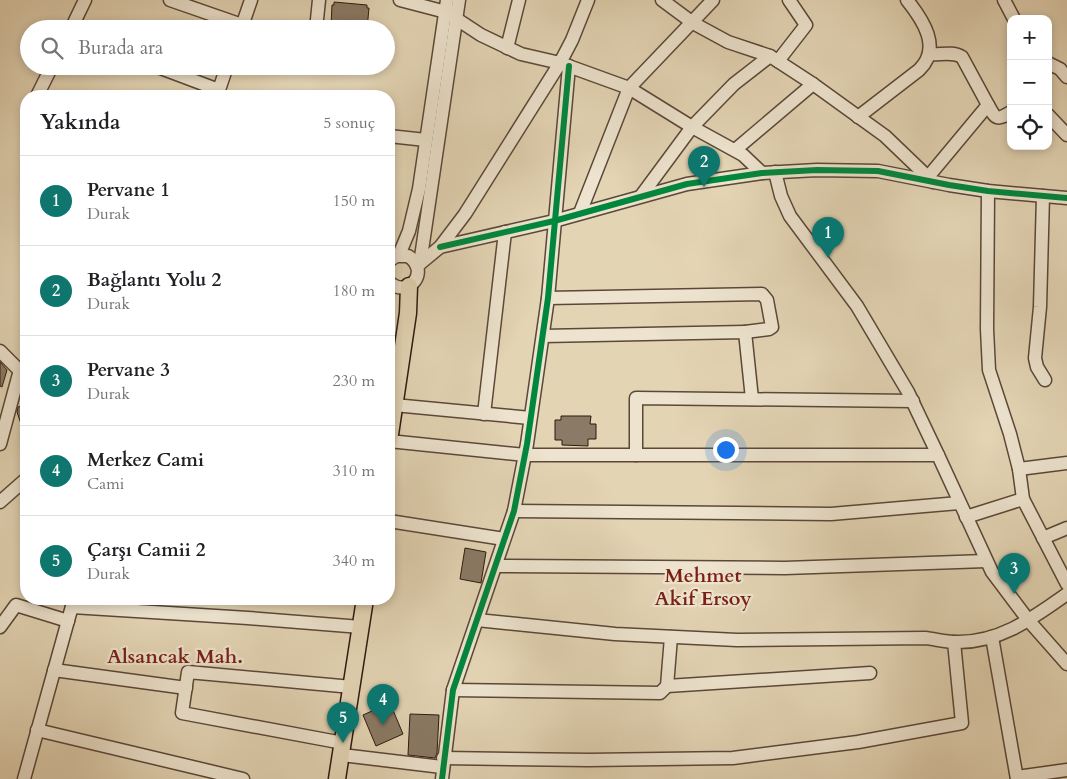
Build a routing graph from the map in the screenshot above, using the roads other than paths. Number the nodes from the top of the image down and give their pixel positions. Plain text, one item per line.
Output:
1 (85, 0) edge
2 (170, 0) edge
3 (251, 0) edge
4 (319, 0) edge
5 (400, 0) edge
6 (519, 0) edge
7 (588, 0) edge
8 (662, 0) edge
9 (713, 0) edge
10 (789, 0) edge
11 (907, 0) edge
12 (1004, 0) edge
13 (454, 5) edge
14 (1012, 15) edge
15 (75, 20) edge
16 (223, 20) edge
17 (244, 20) edge
18 (317, 20) edge
19 (693, 23) junction
20 (507, 48) junction
21 (930, 54) junction
22 (774, 59) junction
23 (565, 64) junction
24 (1052, 66) edge
25 (48, 75) edge
26 (176, 75) edge
27 (224, 75) edge
28 (1067, 77) edge
29 (814, 84) junction
30 (628, 88) junction
31 (41, 90) edge
32 (211, 90) edge
33 (219, 90) edge
34 (988, 105) junction
35 (1007, 115) edge
36 (858, 117) junction
37 (1052, 119) edge
38 (692, 127) junction
39 (1067, 135) edge
40 (395, 137) edge
41 (426, 140) junction
42 (735, 150) junction
43 (775, 172) junction
44 (762, 173) junction
45 (931, 180) junction
46 (988, 191) junction
47 (641, 196) junction
48 (1043, 196) junction
49 (1067, 198) edge
50 (580, 213) junction
51 (554, 221) junction
52 (504, 232) junction
53 (440, 247) junction
54 (395, 256) edge
55 (395, 258) edge
56 (417, 265) junction
57 (396, 287) edge
58 (548, 298) junction
59 (745, 332) junction
60 (543, 336) junction
61 (0, 352) edge
62 (20, 370) edge
63 (1045, 380) dead end
64 (20, 382) edge
65 (395, 398) edge
66 (752, 399) junction
67 (913, 402) junction
68 (395, 405) edge
69 (484, 414) junction
70 (530, 418) junction
71 (395, 442) edge
72 (0, 444) edge
73 (938, 454) junction
74 (525, 455) junction
75 (636, 455) junction
76 (1067, 463) edge
77 (1019, 469) junction
78 (20, 484) edge
79 (1023, 498) junction
80 (0, 502) edge
81 (959, 503) junction
82 (514, 511) junction
83 (966, 517) junction
84 (395, 522) edge
85 (1067, 528) edge
86 (1043, 538) junction
87 (504, 539) junction
88 (986, 560) junction
89 (496, 566) junction
90 (1067, 584) edge
91 (1067, 594) edge
92 (72, 605) edge
93 (97, 605) edge
94 (364, 605) edge
95 (477, 620) junction
96 (68, 621) junction
97 (1029, 621) junction
98 (0, 627) edge
99 (361, 627) junction
100 (671, 637) junction
101 (992, 637) junction
102 (954, 642) junction
103 (1067, 664) edge
104 (54, 670) junction
105 (870, 673) dead end
106 (352, 686) junction
107 (667, 686) junction
108 (186, 688) junction
109 (453, 690) junction
110 (37, 730) junction
111 (343, 749) junction
112 (442, 768) edge
113 (1067, 770) edge
114 (1017, 778) edge
115 (24, 779) edge
116 (243, 779) edge
117 (337, 779) edge

1 - 15 street
2 - 16 street
3 - 17 street
4 - 18 street
5 - 13 street
6 - 20 street
7 - 23 street
8 - 19 street
9 - 19 street
10 - 22 street
11 - 21 street
12 - 14 street
13 - 20 street
13 - 41 street
13 - 56 street
19 - 22 street
19 - 30 street
20 - 23 street
21 - 34 street
21 - 36 street
22 - 29 street
22 - 38 street
23 - 30 street
23 - 51 street
23 - 53 street
24 - 28 street
25 - 31 street
26 - 32 street
27 - 33 street
29 - 36 street
29 - 42 street
30 - 38 street
30 - 50 street
34 - 35 street
34 - 45 street
36 - 45 street
37 - 39 street
38 - 42 street
38 - 47 street
40 - 41 street
41 - 54 street
42 - 44 street
43 - 44 street
43 - 45 street
43 - 67 street
44 - 47 street
45 - 46 street
46 - 48 street
46 - 77 street
47 - 50 street
48 - 49 street
48 - 63 street
50 - 51 street
51 - 52 street
51 - 58 street
52 - 53 street
52 - 69 street
53 - 56 street
55 - 56 street
56 - 57 street
57 - 65 main road
58 - 59 street
58 - 60 street
59 - 60 street
59 - 66 street
60 - 70 street
61 - 62 street
64 - 72 street
66 - 67 street
66 - 75 street
67 - 73 street
68 - 69 street
69 - 70 street
70 - 74 street
71 - 74 street
73 - 75 street
73 - 81 street
74 - 75 street
74 - 82 street
76 - 77 street
77 - 79 street
78 - 80 street
79 - 83 street
79 - 86 street
81 - 82 street
81 - 83 street
82 - 87 street
83 - 88 street
84 - 87 street
85 - 86 street
86 - 90 street
87 - 89 street
88 - 89 street
88 - 97 street
89 - 95 street
91 - 97 street
92 - 96 street
93 - 99 street
94 - 99 main road
95 - 100 street
95 - 109 street
96 - 98 street
96 - 104 street
97 - 101 street
97 - 103 street
99 - 106 main road
100 - 102 street
100 - 107 street
101 - 102 street
101 - 114 street
102 - 112 street
104 - 108 street
104 - 110 street
105 - 107 street
106 - 108 street
106 - 111 main road
107 - 109 street
108 - 111 street
109 - 112 street
110 - 115 street
110 - 116 street
111 - 112 street
111 - 117 main road
113 - 114 street

